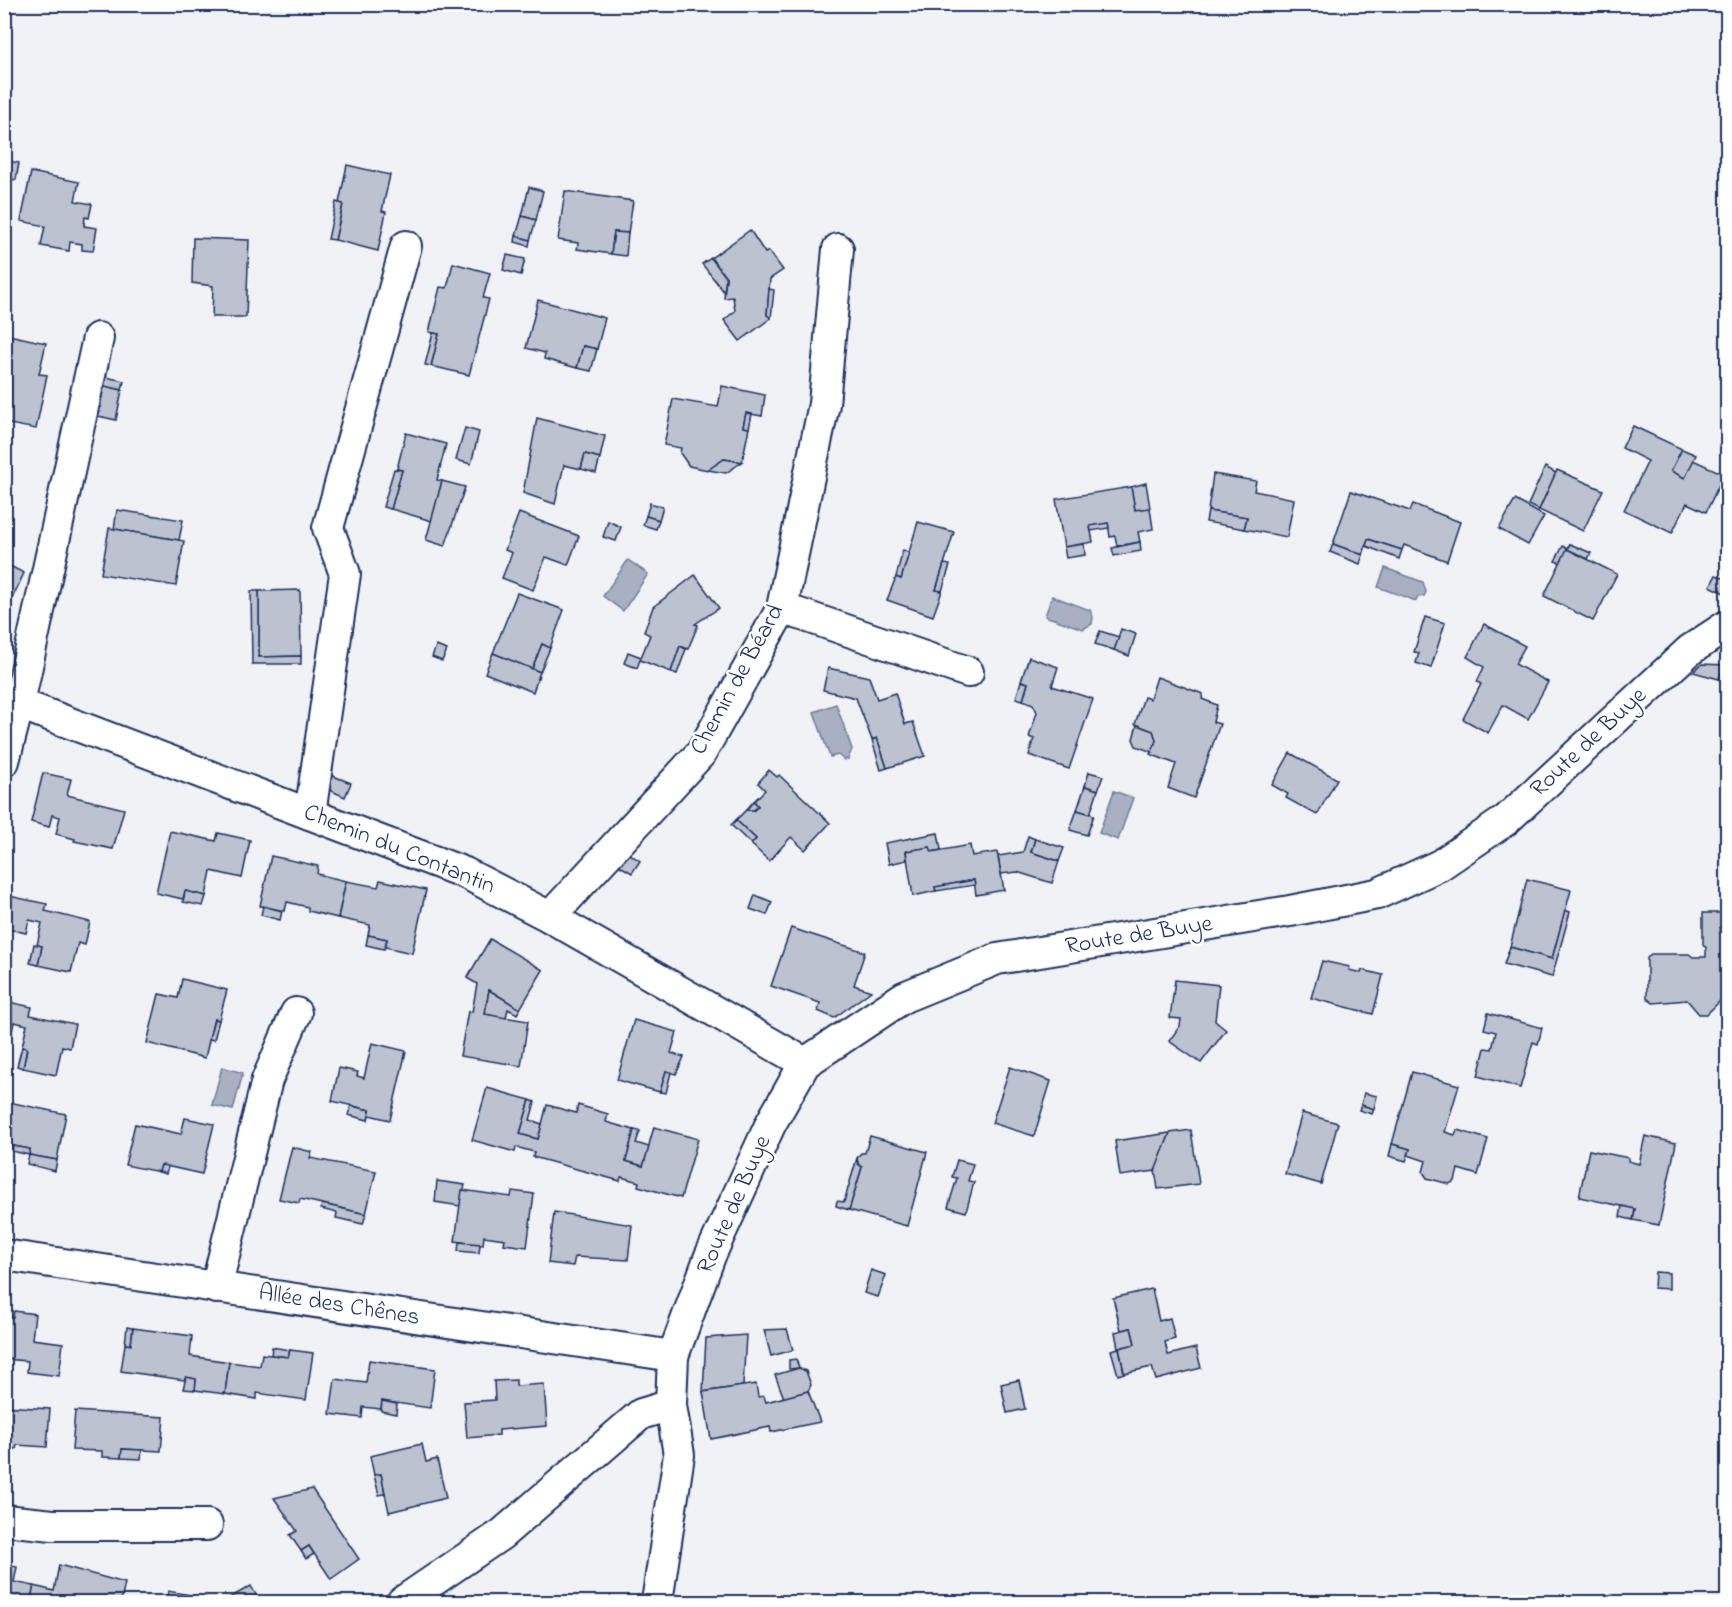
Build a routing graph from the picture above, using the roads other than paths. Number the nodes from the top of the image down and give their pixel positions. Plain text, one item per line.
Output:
1 (406, 246) dead end
2 (838, 249) dead end
3 (98, 338) dead end
4 (782, 608) junction
5 (1728, 625) edge
6 (968, 672) dead end
7 (12, 700) edge
8 (4, 761) edge
9 (310, 814) junction
10 (550, 917) junction
11 (296, 1013) dead end
12 (805, 1063) junction
13 (4, 1256) edge
14 (216, 1288) junction
15 (673, 1356) junction
16 (671, 1405) junction
17 (4, 1520) edge
18 (207, 1525) dead end
19 (402, 1602) edge
20 (657, 1602) edge

1 - 9 street
2 - 4 street, Chemin de Béard
3 - 7 street
4 - 6 street
4 - 10 street, Chemin de Béard
5 - 12 street, Route de Buye
7 - 8 street
7 - 9 street, Chemin du Contantin
9 - 10 street, Chemin du Contantin
10 - 12 street, Chemin du Contantin
11 - 14 street
12 - 15 street, Route de Buye
13 - 14 street, Allée des Chênes
14 - 15 street, Allée des Chênes
15 - 16 street, Route de Buye
16 - 19 street
16 - 20 street, Route de Buye
17 - 18 street

